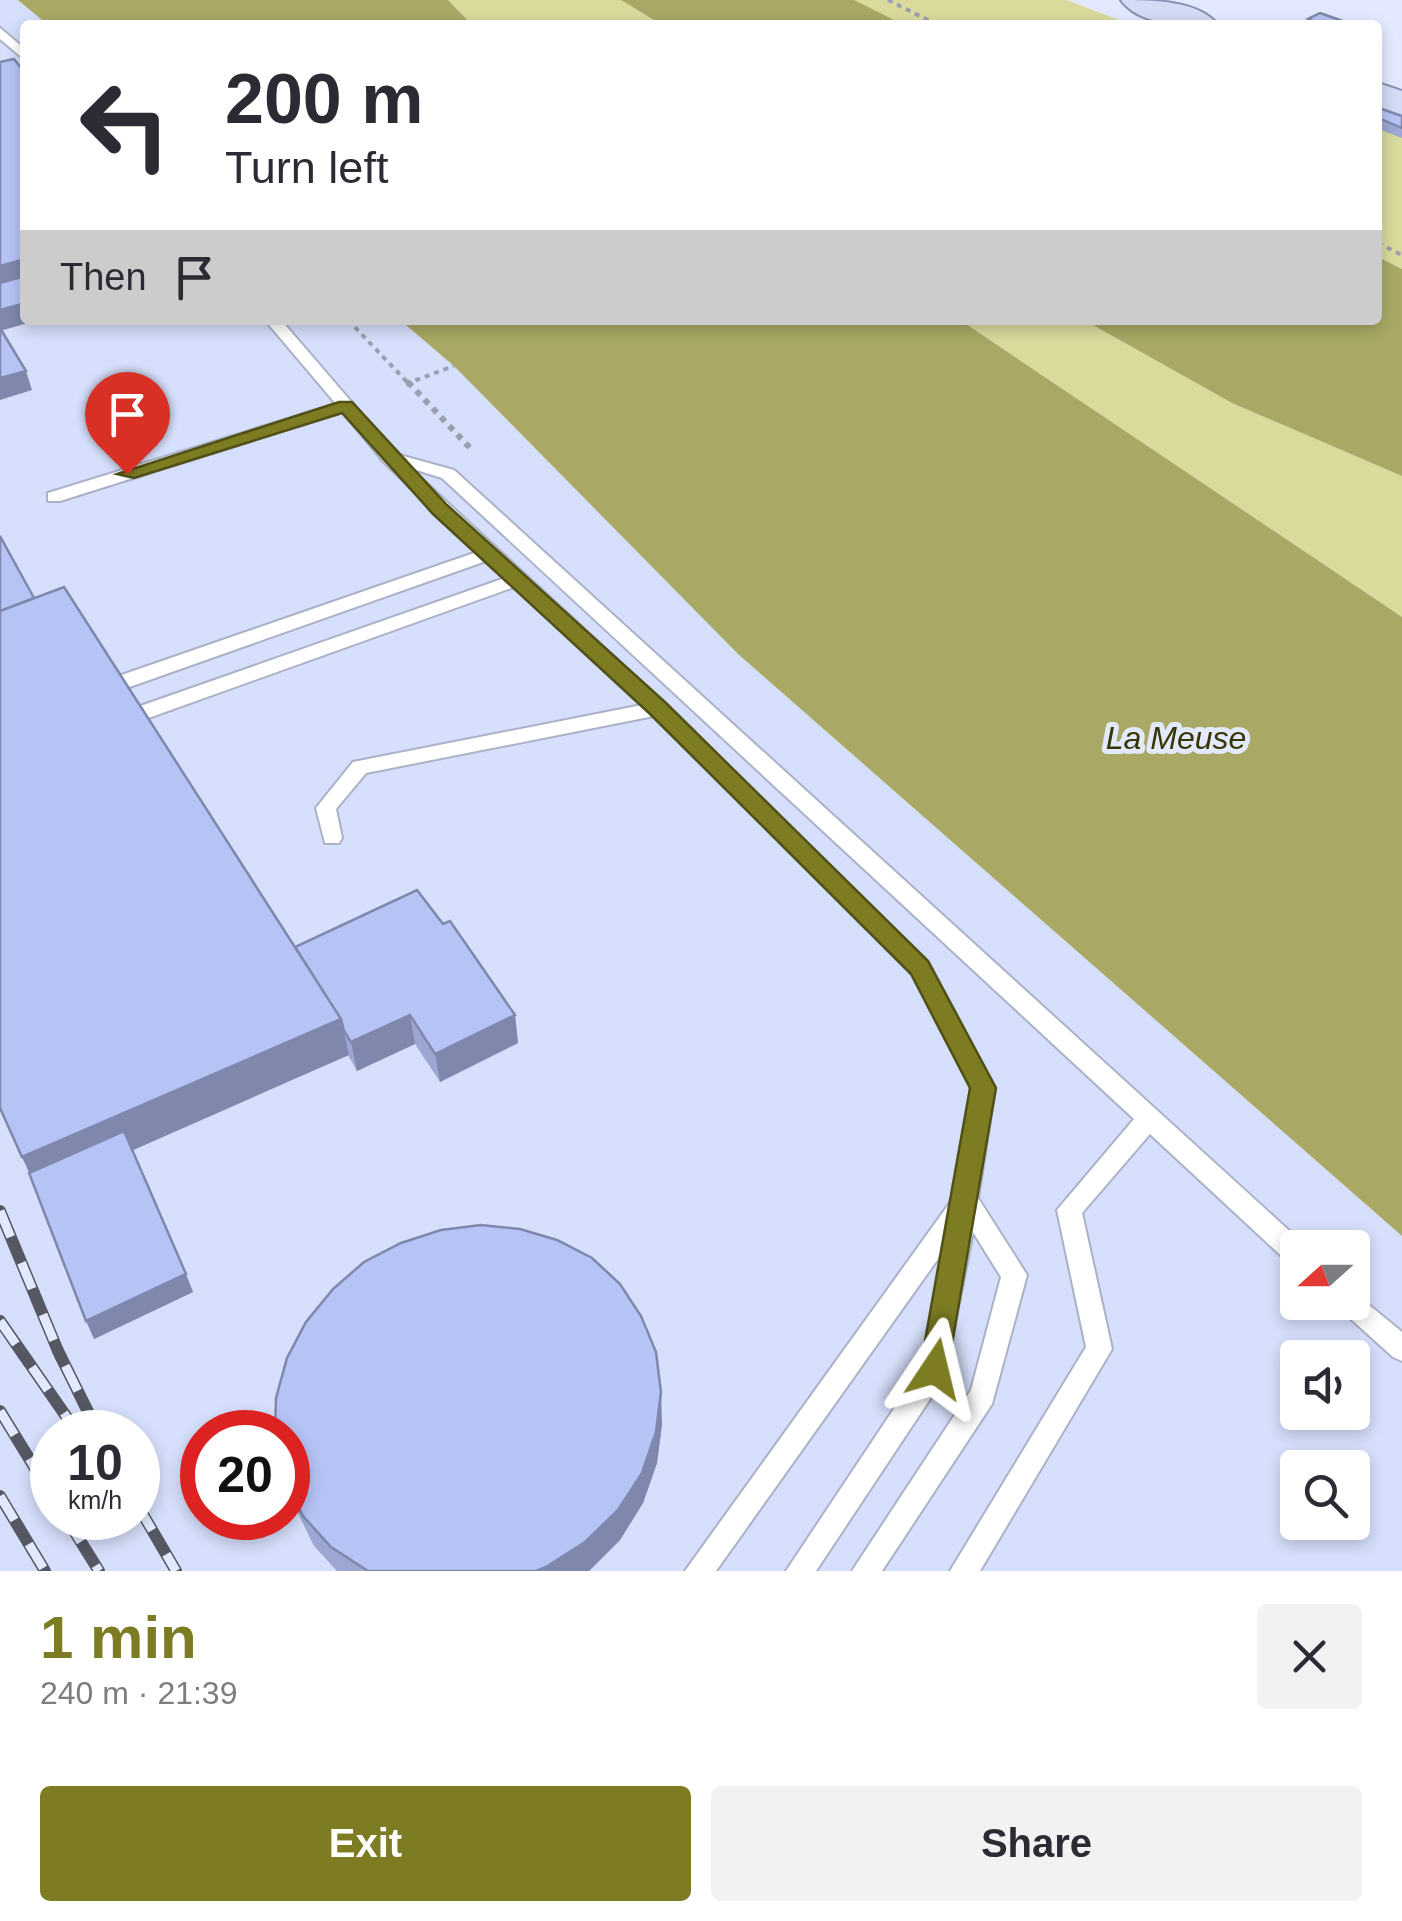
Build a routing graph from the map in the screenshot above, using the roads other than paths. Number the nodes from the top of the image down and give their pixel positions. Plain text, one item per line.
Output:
1 (1137, 0) edge
2 (1188, 20) edge
3 (0, 32) edge
4 (20, 51) edge
5 (278, 325) edge
6 (346, 406) junction
7 (389, 457) junction
8 (54, 497) dead end
9 (488, 555) junction
10 (517, 580) junction
11 (114, 685) edge
12 (658, 709) junction
13 (133, 716) edge
14 (332, 838) dead end
15 (1147, 1121) junction
16 (966, 1200) junction
17 (1280, 1240) edge
18 (1370, 1320) edge
19 (1402, 1348) edge
20 (699, 1571) edge
21 (800, 1571) edge
22 (866, 1571) edge
23 (964, 1571) edge

1 - 2 main road
3 - 4 lane
5 - 6 lane
6 - 7 lane
6 - 8 lane
7 - 9 lane
7 - 15 lane
9 - 10 lane
9 - 11 lane
10 - 12 lane
10 - 13 lane
12 - 14 lane
12 - 16 lane
15 - 17 lane
15 - 23 lane
16 - 20 lane
16 - 21 lane
16 - 22 lane
18 - 19 lane

